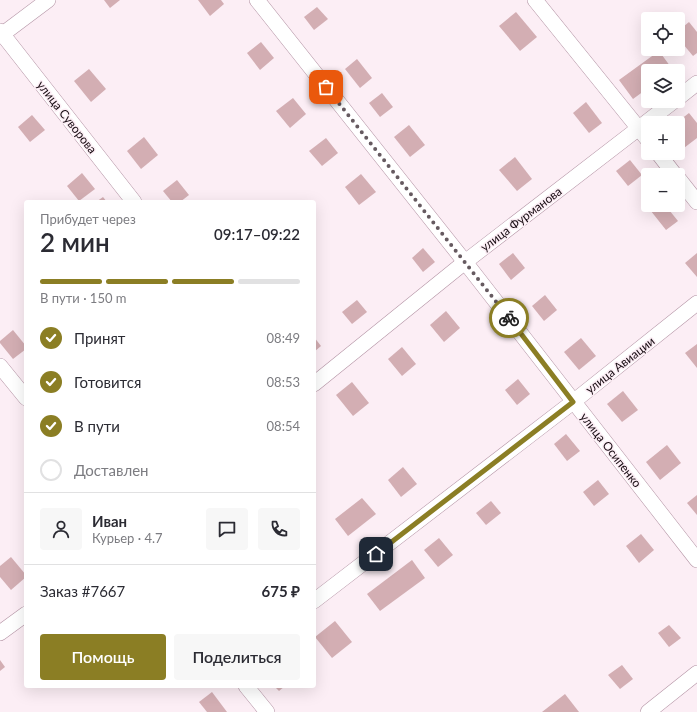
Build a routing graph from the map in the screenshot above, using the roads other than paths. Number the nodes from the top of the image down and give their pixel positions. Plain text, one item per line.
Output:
1 (48, 0) edge
2 (257, 0) edge
3 (536, 0) edge
4 (1, 34) edge
5 (697, 83) edge
6 (685, 92) edge
7 (668, 108) edge
8 (661, 116) edge
9 (641, 131) edge
10 (641, 137) edge
11 (663, 160) edge
12 (670, 168) edge
13 (685, 187) edge
14 (132, 200) edge
15 (697, 202) edge
16 (466, 262) junction
17 (697, 303) edge
18 (0, 366) edge
19 (316, 382) edge
20 (24, 396) edge
21 (573, 402) junction
22 (697, 560) edge
23 (316, 599) edge
24 (24, 615) edge
25 (0, 633) edge
26 (697, 673) edge
27 (248, 688) edge
28 (267, 712) edge
29 (648, 712) edge

1 - 4 street
2 - 16 street, улица Осипенко
3 - 9 street
4 - 14 street, улица Суворова
5 - 6 street
7 - 8 street, улица Фурманова
10 - 16 street, улица Фурманова
11 - 12 street
13 - 15 street
16 - 19 street, улица Фурманова
16 - 21 street, улица Осипенко
17 - 21 street, улица Авиации
18 - 20 street
21 - 22 street, улица Осипенко
21 - 23 street, улица Авиации
24 - 25 street
26 - 29 street
27 - 28 street

